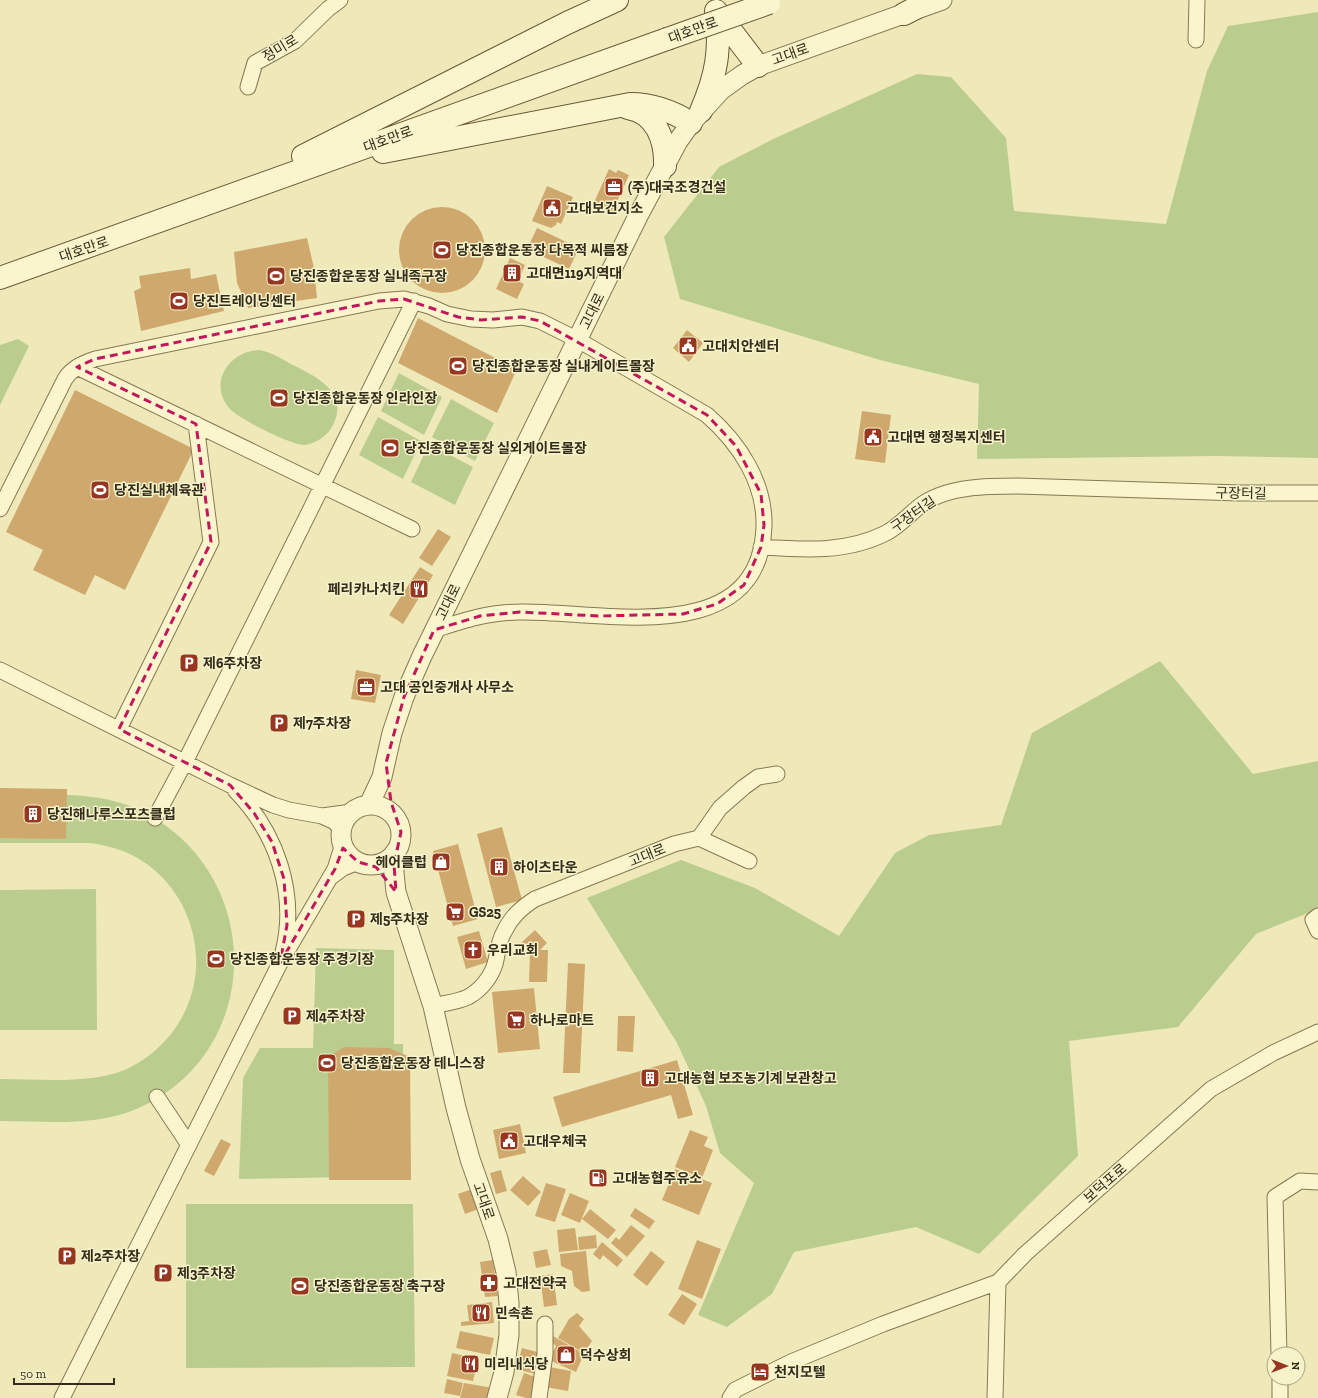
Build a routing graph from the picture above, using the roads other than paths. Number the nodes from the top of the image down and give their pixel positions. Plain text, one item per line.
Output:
1 (340, 0) edge
2 (617, 0) edge
3 (737, 0) edge
4 (931, 0) edge
5 (942, 0) edge
6 (1197, 0) edge
7 (773, 1) edge
8 (712, 6) edge
9 (904, 14) junction
10 (666, 32) junction
11 (1196, 40) dead end
12 (758, 66) junction
13 (248, 87) dead end
14 (611, 107) junction
15 (696, 117) junction
16 (308, 161) junction
17 (665, 166) junction
18 (0, 263) edge
19 (0, 278) edge
20 (414, 301) junction
21 (578, 340) junction
22 (77, 367) junction
23 (196, 424) junction
24 (324, 486) junction
25 (1318, 493) edge
26 (0, 510) edge
27 (412, 529) dead end
28 (761, 547) junction
29 (434, 630) junction
30 (0, 670) edge
31 (119, 729) junction
32 (185, 762) junction
33 (386, 763) junction
34 (777, 774) dead end
35 (230, 785) junction
36 (361, 809) junction
37 (322, 816) junction
38 (395, 816) junction
39 (155, 818) dead end
40 (343, 838) junction
41 (699, 838) junction
42 (395, 852) junction
43 (749, 861) dead end
44 (365, 863) junction
45 (328, 881) junction
46 (396, 892) junction
47 (1318, 916) edge
48 (1318, 931) edge
49 (280, 963) junction
50 (433, 1006) junction
51 (1318, 1032) edge
52 (157, 1097) dead end
53 (189, 1145) junction
54 (1318, 1182) edge
55 (998, 1282) junction
56 (545, 1324) dead end
57 (1279, 1346) edge
58 (1280, 1386) edge
59 (62, 1398) edge
60 (497, 1398) edge
61 (539, 1398) edge
62 (730, 1398) edge
63 (995, 1398) edge
64 (1280, 1398) edge

1 - 13 street, 정미로
2 - 16 main road
3 - 10 main road, 대호만로
4 - 9 main road
5 - 9 street, 고대로
6 - 11 street
7 - 10 main road, 대호만로, bridge
8 - 12 main road
8 - 15 main road
9 - 12 street, 고대로
10 - 16 main road, 대호만로
12 - 15 street, 고대로
14 - 15 main road
14 - 16 main road
14 - 17 main road
15 - 17 street, 고대로
16 - 18 main road, 대호만로
16 - 19 main road, 대호만로
17 - 21 street, 고대로
20 - 21 street
20 - 22 street
20 - 24 street
21 - 28 street
21 - 29 street, 고대로
22 - 23 street
22 - 26 street
23 - 24 street
23 - 31 street
24 - 27 street
24 - 32 street
25 - 28 street, 구장터길
28 - 29 street
29 - 33 street, 고대로
30 - 31 street
31 - 32 street
32 - 35 street
32 - 39 street
33 - 36 street
33 - 38 street
34 - 41 street
35 - 37 street
35 - 49 street
36 - 37 street
36 - 38 street
36 - 40 street
37 - 40 street
38 - 42 street
40 - 44 street
40 - 45 street
41 - 43 street
41 - 50 street, 고대로
42 - 44 street
42 - 46 street
44 - 45 street
44 - 46 street
45 - 49 street
46 - 50 street, 고대로
47 - 48 street
49 - 53 street
50 - 60 street, 고대로
51 - 55 street, 보덕포로
52 - 53 street
53 - 59 street
54 - 57 street
55 - 62 street
55 - 63 street
56 - 61 street
58 - 64 street

